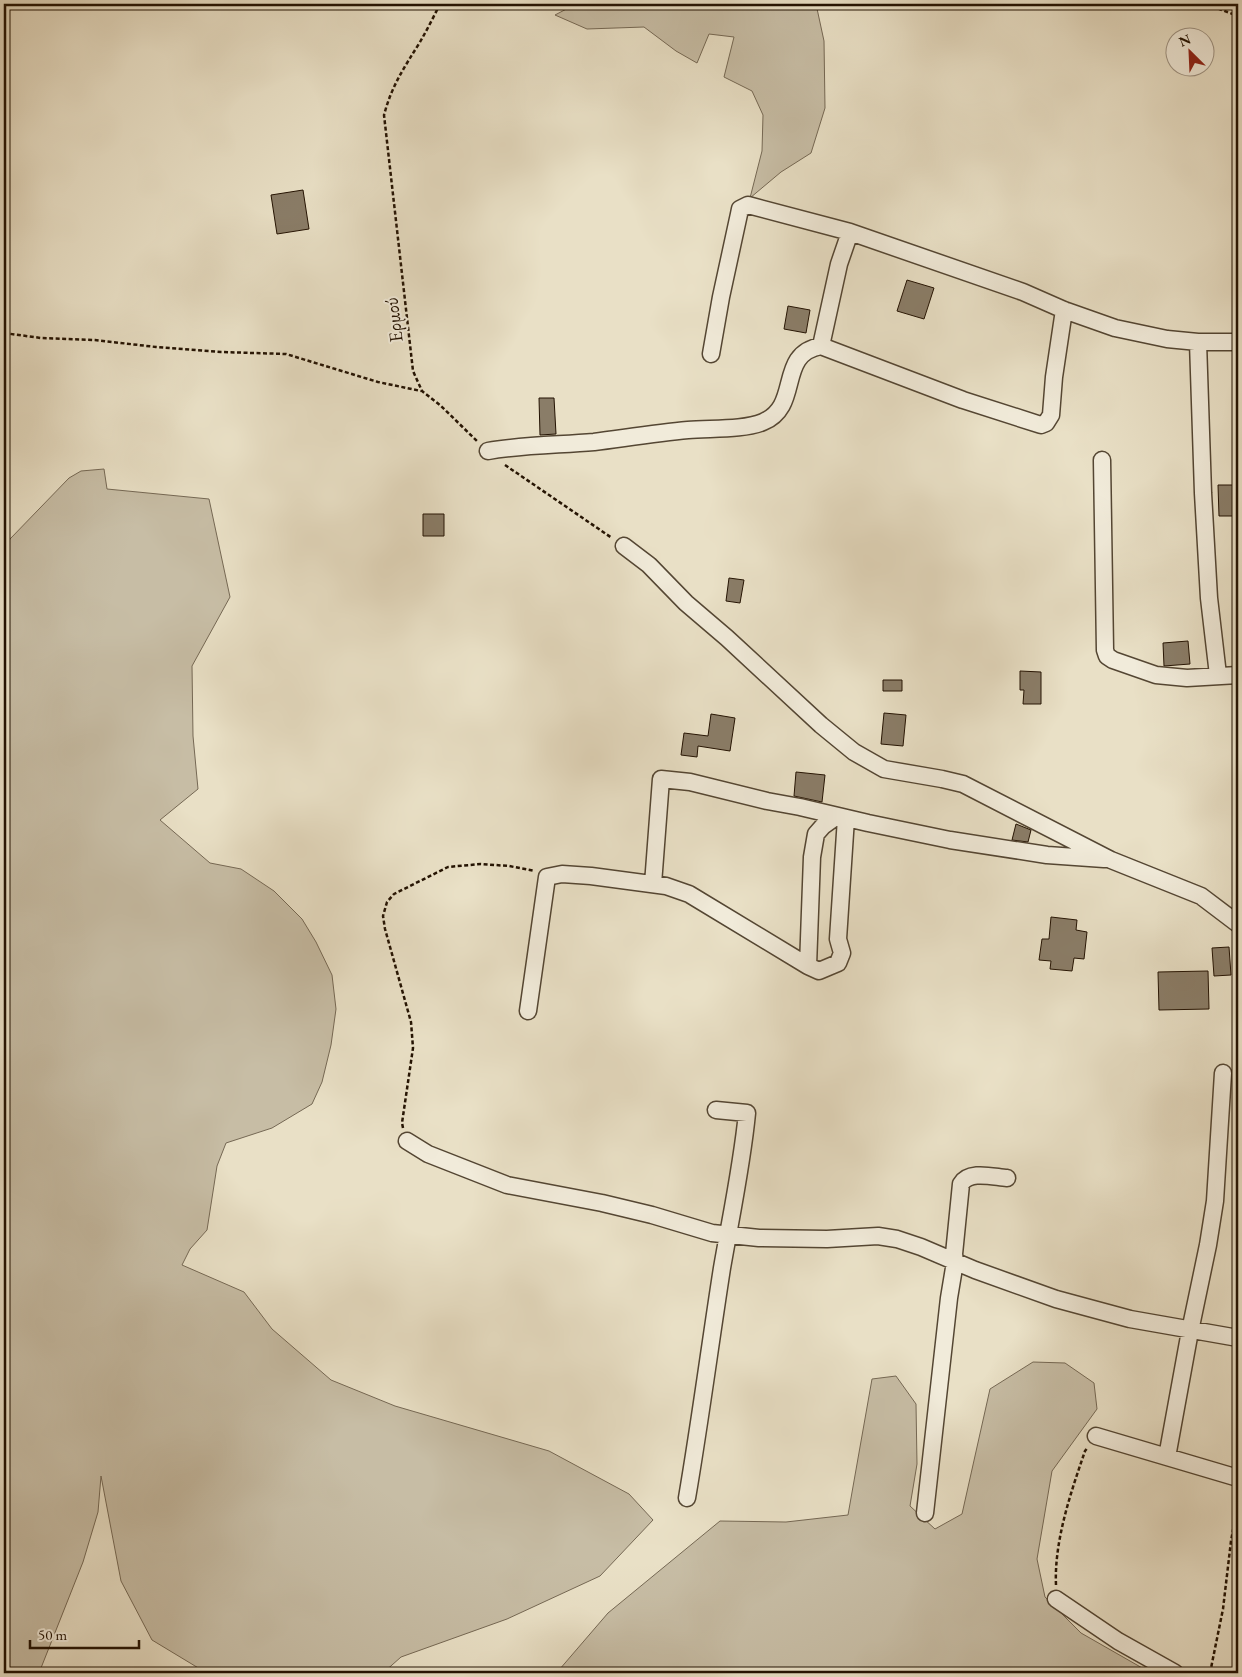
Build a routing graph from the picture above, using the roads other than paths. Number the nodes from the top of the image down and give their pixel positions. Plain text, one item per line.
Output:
1 (850, 232) junction
2 (1064, 310) junction
3 (1198, 342) junction
4 (1238, 342) edge
5 (821, 346) junction
6 (711, 354) dead end
7 (488, 450) road end
8 (1102, 460) dead end
9 (624, 546) road end
10 (1218, 675) junction
11 (1238, 675) edge
12 (842, 817) junction
13 (1111, 860) junction
14 (653, 884) junction
15 (1238, 924) edge
16 (808, 966) junction
17 (528, 1011) dead end
18 (1224, 1073) dead end
19 (716, 1110) dead end
20 (407, 1141) road end
21 (1007, 1178) dead end
22 (728, 1234) junction
23 (955, 1262) junction
24 (1190, 1331) junction
25 (1238, 1338) edge
26 (1096, 1436) road end
27 (1167, 1456) junction
28 (1238, 1478) edge
29 (687, 1498) dead end
30 (925, 1513) dead end
31 (1056, 1599) road end
32 (1175, 1673) edge

1 - 2 street
1 - 5 street
1 - 6 street
2 - 3 street
2 - 5 street
3 - 4 street
3 - 10 street
5 - 7 street
8 - 10 street
9 - 13 street
10 - 11 street
12 - 13 street
12 - 14 street
12 - 16 street
12 - 16 street
13 - 15 street
14 - 16 street
14 - 17 street
18 - 24 street
19 - 22 street
20 - 22 street
21 - 23 street
22 - 23 street
22 - 29 street
23 - 24 street
23 - 30 street
24 - 25 street
24 - 27 street
26 - 27 street
27 - 28 street
31 - 32 street

